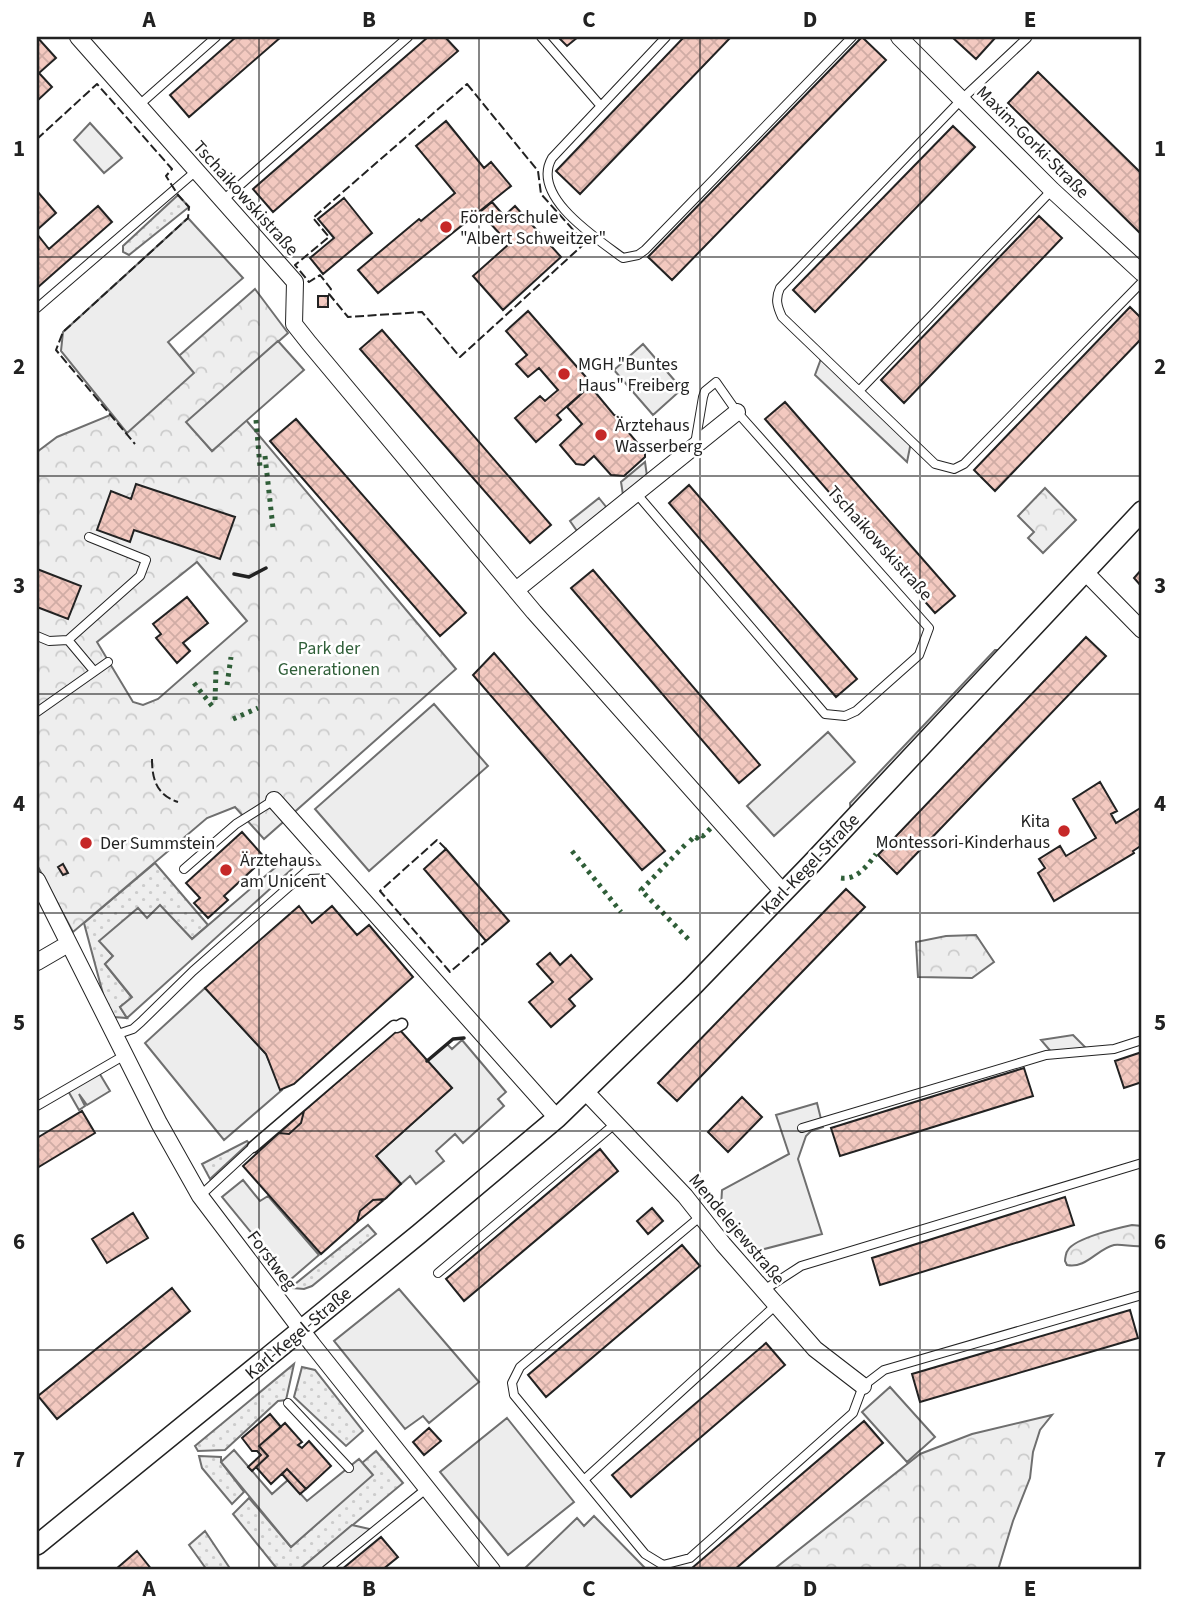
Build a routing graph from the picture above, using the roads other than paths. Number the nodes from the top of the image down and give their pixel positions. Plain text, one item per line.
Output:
1 (78, 37) edge
2 (216, 37) edge
3 (408, 37) edge
4 (541, 37) edge
5 (666, 37) edge
6 (852, 37) edge
7 (899, 37) edge
8 (1027, 38) edge
9 (962, 99) junction
10 (600, 105) junction
11 (138, 106) junction
12 (196, 171) junction
13 (1052, 190) junction
14 (222, 201) junction
15 (1142, 273) edge
16 (1142, 282) edge
17 (37, 308) edge
18 (859, 391) junction
19 (737, 412) junction
20 (694, 447) junction
21 (636, 493) junction
22 (1142, 510) edge
23 (89, 537) dead end
24 (1085, 572) junction
25 (516, 590) junction
26 (1142, 630) edge
27 (37, 636) edge
28 (68, 640) junction
29 (108, 662) dead end
30 (94, 671) junction
31 (37, 712) edge
32 (274, 800) joint
33 (184, 869) dead end
34 (337, 869) junction
35 (37, 880) edge
36 (783, 892) junction
37 (68, 944) junction
38 (37, 962) edge
39 (402, 1024) dead end
40 (115, 1035) junction
41 (1142, 1040) edge
42 (125, 1055) junction
43 (585, 1091) junction
44 (37, 1106) edge
45 (557, 1118) junction
46 (616, 1123) junction
47 (802, 1128) dead end
48 (253, 1147) joint
49 (1142, 1163) edge
50 (200, 1196) junction
51 (701, 1216) junction
52 (438, 1273) dead end
53 (764, 1290) junction
54 (1142, 1294) edge
55 (776, 1305) junction
56 (301, 1330) junction
57 (863, 1386) junction
58 (288, 1403) dead end
59 (349, 1468) dead end
60 (585, 1479) junction
61 (426, 1489) junction
62 (37, 1545) edge
63 (326, 1570) edge
64 (492, 1570) edge

1 - 11 street, Tschaikowskistraße
2 - 11 lane
3 - 14 lane
4 - 10 lane
5 - 10 lane
6 - 10 lane
7 - 9 street, Maxim-Gorki-Straße
8 - 9 lane
9 - 13 street, Maxim-Gorki-Straße
9 - 18 lane
11 - 12 street, Tschaikowskistraße
12 - 14 street, Tschaikowskistraße
12 - 17 lane
13 - 15 street, Maxim-Gorki-Straße
13 - 18 lane
14 - 25 street, Tschaikowskistraße
16 - 18 lane
19 - 20 street
19 - 20 lane
19 - 21 lane, Tschaikowskistraße
20 - 21 street
21 - 25 street
22 - 24 street, Karl-Kegel-Straße
23 - 28 lane
24 - 26 street
24 - 36 street, Karl-Kegel-Straße
25 - 36 street, Tschaikowskistraße
27 - 28 lane
28 - 30 lane
29 - 30 lane
30 - 31 lane
32 - 33 lane
32 - 34 street
34 - 40 lane
34 - 45 street
35 - 37 street, Forstweg
36 - 43 street, Karl-Kegel-Straße
37 - 38 street
37 - 40 street, Forstweg
39 - 48 street
40 - 42 street, Forstweg
41 - 47 lane
42 - 44 lane
42 - 50 street, Forstweg
43 - 45 street, Karl-Kegel-Straße
43 - 46 street, Mendelejewstraße
45 - 56 street, Karl-Kegel-Straße
46 - 51 street, Mendelejewstraße
46 - 52 lane
48 - 50 lane
49 - 53 lane
50 - 56 street, Forstweg
51 - 53 street, Mendelejewstraße
51 - 60 lane
53 - 55 street, Mendelejewstraße
54 - 57 lane
55 - 57 street, Mendelejewstraße
55 - 60 lane
56 - 61 street, Forstweg
56 - 62 street, Karl-Kegel-Straße
57 - 60 lane
58 - 59 lane
61 - 63 lane
61 - 64 street, Forstweg

